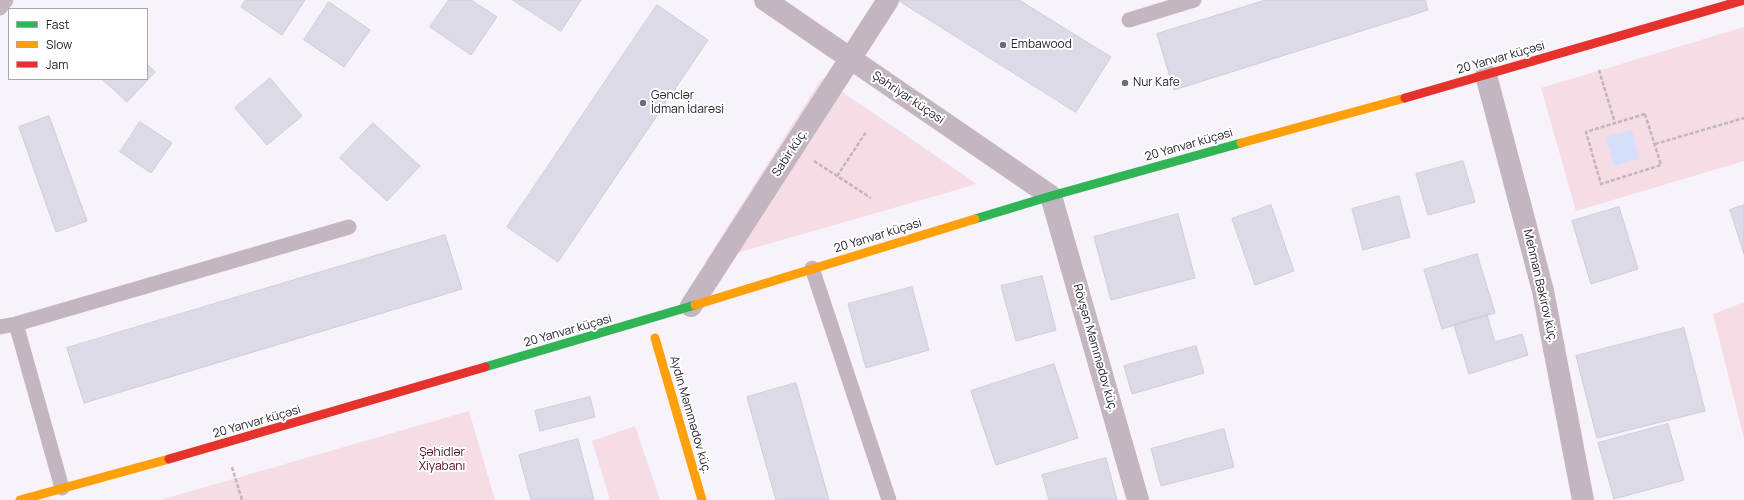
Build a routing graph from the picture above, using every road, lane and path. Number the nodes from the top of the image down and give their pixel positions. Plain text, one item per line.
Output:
1 (6, 0) edge
2 (764, 0) edge
3 (888, 0) edge
4 (1194, 0) edge
5 (1744, 0) edge
6 (0, 8) edge
7 (1129, 20) dead end
8 (851, 59) junction
9 (1599, 70) dead end
10 (1486, 75) junction
11 (1744, 118) edge
12 (1615, 123) junction
13 (866, 132) dead end
14 (1655, 144) junction
15 (794, 147) junction
16 (837, 176) junction
17 (1051, 196) junction
18 (870, 198) dead end
19 (349, 227) dead end
20 (812, 268) junction
21 (691, 306) junction
22 (16, 324) junction
23 (0, 327) edge
24 (655, 338) dead end
25 (225, 444) junction
26 (62, 488) junction
27 (20, 500) edge
28 (242, 500) edge
29 (702, 500) edge
30 (889, 500) edge
31 (1138, 500) edge
32 (1583, 500) edge

1 - 6 lane
2 - 8 street, Şəhriyar küçəsi
3 - 8 street, Sabir küç.
4 - 7 lane
5 - 10 main road, 20 Yanvar küçəsi
8 - 15 street, Sabir küç.
8 - 17 street, Şəhriyar küçəsi
9 - 12 path
10 - 17 main road, 20 Yanvar küçəsi
10 - 32 street, Mehman Bəkirov küç.
11 - 14 path
12 - 14 path
12 - 14 path
13 - 16 path
15 - 16 path
15 - 21 street, Sabir küç.
16 - 18 path
17 - 20 main road, 20 Yanvar küçəsi
17 - 31 street, Rövşən Məmmədov küç.
19 - 22 lane
20 - 21 main road, 20 Yanvar küçəsi
20 - 30 lane
21 - 25 main road, 20 Yanvar küçəsi
22 - 23 lane
22 - 26 lane
24 - 29 main road, Aydın Məmmədov küç.
25 - 26 main road, 20 Yanvar küçəsi
25 - 28 path
26 - 27 main road, 20 Yanvar küçəsi

